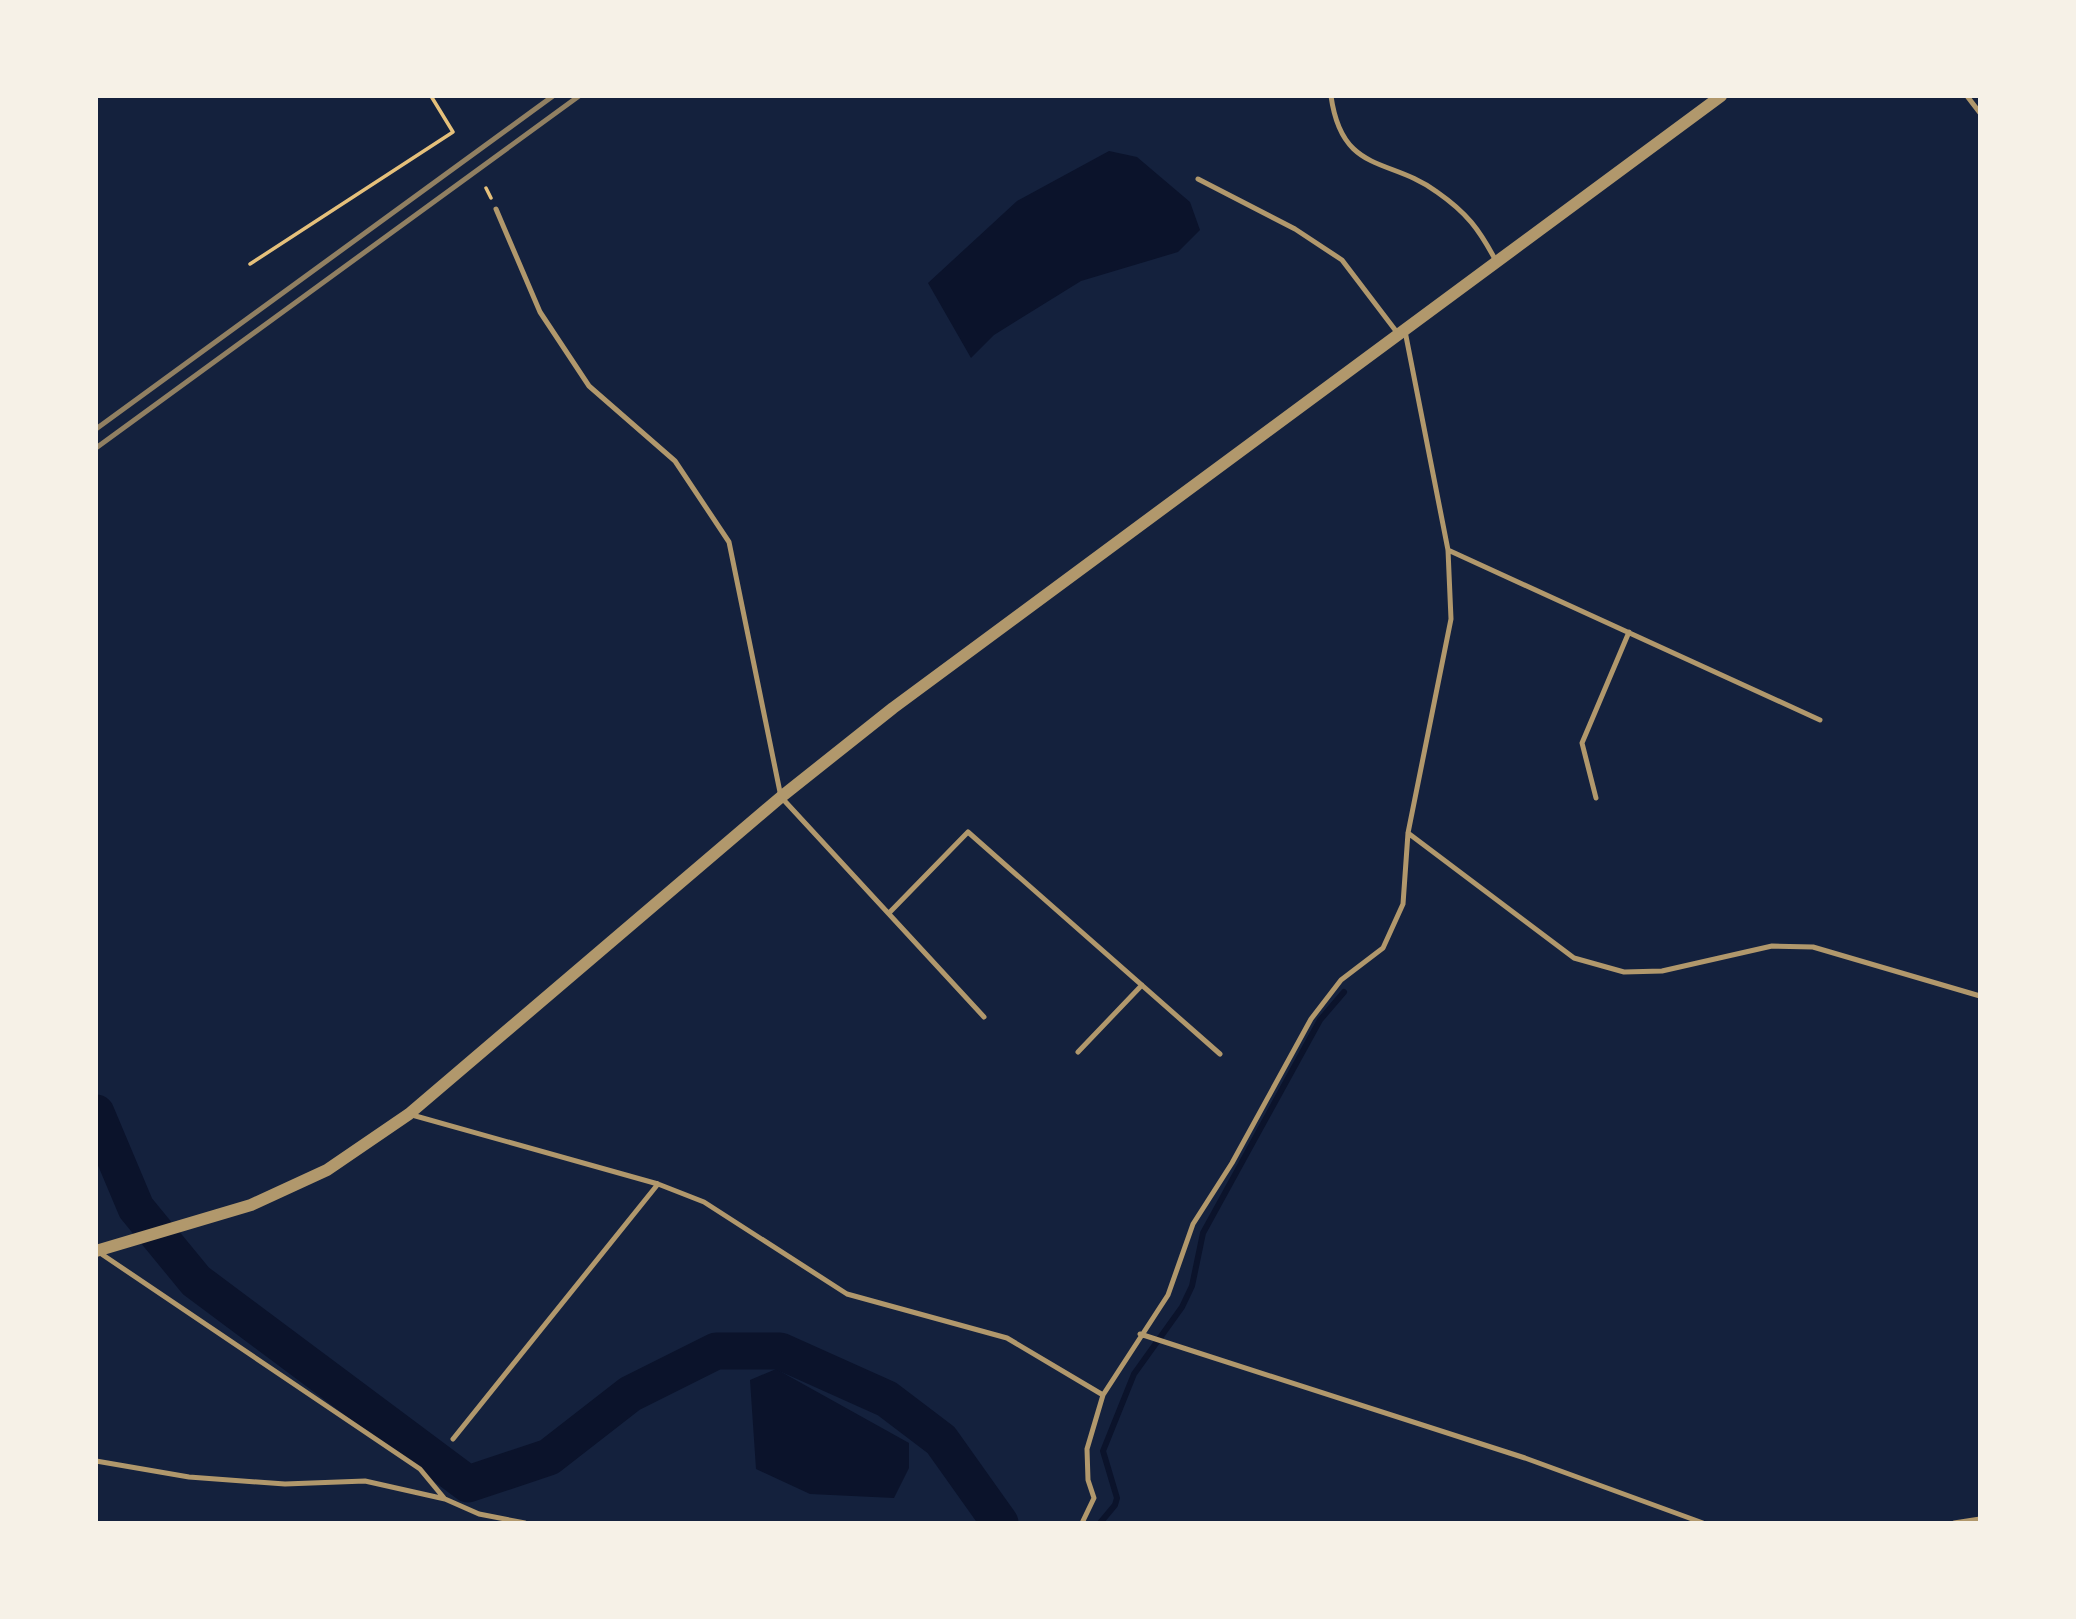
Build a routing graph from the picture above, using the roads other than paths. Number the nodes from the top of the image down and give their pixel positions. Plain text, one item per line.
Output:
1 (1331, 96) edge
2 (1721, 96) edge
3 (1967, 96) edge
4 (1980, 113) edge
5 (1198, 179) dead end
6 (496, 209) dead end
7 (1497, 262) junction
8 (1402, 333) junction
9 (1448, 550) junction
10 (1629, 632) junction
11 (1820, 720) dead end
12 (781, 797) junction
13 (1596, 798) dead end
14 (1408, 833) junction
15 (890, 912) junction
16 (1142, 985) junction
17 (1980, 996) edge
18 (984, 1017) dead end
19 (1078, 1052) dead end
20 (1220, 1054) dead end
21 (409, 1114) junction
22 (658, 1184) junction
23 (97, 1251) edge
24 (1140, 1334) junction
25 (1103, 1395) junction
26 (453, 1439) dead end
27 (96, 1461) edge
28 (445, 1499) junction
29 (1980, 1519) edge
30 (525, 1523) edge
31 (1082, 1523) edge
32 (1703, 1523) edge
33 (1954, 1523) edge

1 - 7 lane
2 - 7 street
3 - 4 lane
5 - 8 lane
6 - 12 lane
7 - 8 street
8 - 9 lane
8 - 12 street
9 - 10 lane
9 - 14 lane
10 - 11 lane
10 - 13 lane
12 - 15 lane
12 - 21 street
14 - 17 lane
14 - 24 lane
15 - 16 lane
15 - 18 lane
16 - 19 lane
16 - 20 lane
21 - 22 lane
21 - 23 street
22 - 25 lane
22 - 26 lane
23 - 28 lane
24 - 25 lane
24 - 32 lane
25 - 31 lane
27 - 28 lane
28 - 30 lane
29 - 33 lane

